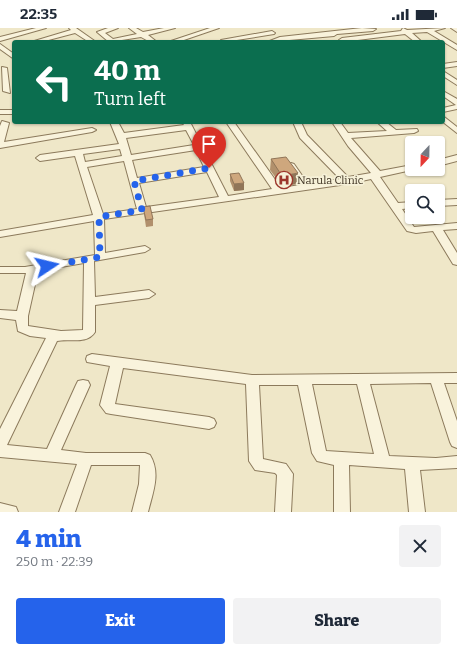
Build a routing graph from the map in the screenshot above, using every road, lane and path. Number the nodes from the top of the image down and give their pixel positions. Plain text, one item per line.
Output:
1 (43, 28) edge
2 (115, 28) edge
3 (132, 28) edge
4 (172, 28) edge
5 (214, 28) edge
6 (294, 28) edge
7 (400, 28) edge
8 (442, 28) edge
9 (454, 28) edge
10 (76, 29) edge
11 (268, 29) edge
12 (372, 29) edge
13 (427, 29) edge
14 (457, 30) edge
15 (332, 31) edge
16 (406, 33) junction
17 (142, 35) junction
18 (307, 36) junction
19 (382, 36) junction
20 (0, 39) edge
21 (280, 39) junction
22 (40, 40) edge
23 (90, 40) edge
24 (110, 40) edge
25 (121, 40) edge
26 (151, 40) edge
27 (186, 40) edge
28 (224, 40) edge
29 (229, 40) edge
30 (277, 40) edge
31 (312, 40) edge
32 (341, 40) edge
33 (350, 40) edge
34 (388, 40) edge
35 (415, 40) edge
36 (450, 43) edge
37 (12, 47) edge
38 (457, 48) edge
39 (1, 49) edge
40 (12, 56) edge
41 (12, 66) edge
42 (2, 68) edge
43 (446, 78) edge
44 (457, 83) edge
45 (7, 91) edge
46 (445, 95) edge
47 (457, 103) edge
48 (457, 107) edge
49 (445, 110) edge
50 (0, 112) edge
51 (12, 112) edge
52 (445, 120) edge
53 (6, 123) edge
54 (115, 124) edge
55 (187, 124) edge
56 (231, 124) edge
57 (297, 124) edge
58 (337, 124) edge
59 (384, 124) edge
60 (92, 130) dead end
61 (414, 131) dead end
62 (457, 131) edge
63 (394, 132) junction
64 (121, 136) junction
65 (346, 136) junction
66 (0, 141) edge
67 (0, 145) edge
68 (123, 146) junction
69 (199, 147) junction
70 (78, 153) junction
71 (40, 158) dead end
72 (126, 158) junction
73 (455, 161) edge
74 (445, 162) edge
75 (81, 165) junction
76 (291, 166) edge
77 (209, 168) junction
78 (405, 169) edge
79 (376, 175) junction
80 (134, 181) junction
81 (347, 181) junction
82 (306, 187) junction
83 (278, 191) junction
84 (225, 199) junction
85 (457, 202) edge
86 (445, 203) edge
87 (405, 205) edge
88 (396, 206) junction
89 (142, 210) junction
90 (99, 217) junction
91 (457, 226) edge
92 (436, 228) junction
93 (0, 234) edge
94 (145, 249) dead end
95 (95, 258) junction
96 (457, 261) edge
97 (33, 269) junction
98 (0, 270) edge
99 (149, 294) dead end
100 (89, 302) junction
101 (0, 314) edge
102 (22, 316) junction
103 (58, 335) junction
104 (92, 360) dead end
105 (117, 364) junction
106 (457, 378) edge
107 (362, 379) junction
108 (436, 379) junction
109 (252, 380) junction
110 (304, 380) junction
111 (83, 385) dead end
112 (209, 423) dead end
113 (457, 442) edge
114 (0, 444) edge
115 (0, 451) edge
116 (52, 455) junction
117 (337, 458) junction
118 (86, 459) junction
119 (383, 461) junction
120 (457, 462) edge
121 (412, 463) junction
122 (0, 510) edge
123 (10, 512) edge
124 (68, 512) edge
125 (140, 512) edge
126 (283, 512) edge
127 (342, 512) edge
128 (417, 512) edge

1 - 20 street
2 - 24 street
3 - 17 street
4 - 17 street
5 - 27 street
5 - 28 street
6 - 18 street
7 - 16 street
8 - 13 street
9 - 14 street
10 - 22 street
10 - 23 street
11 - 21 street
11 - 29 street
12 - 15 street
12 - 19 street
13 - 16 street
13 - 36 street
15 - 18 street
15 - 32 street
16 - 19 street
16 - 35 street
17 - 25 street
17 - 26 street
18 - 21 street
18 - 31 street
19 - 33 street
19 - 34 street
21 - 30 street
36 - 38 street
37 - 39 street
39 - 40 street
41 - 42 street
42 - 45 street
43 - 44 street
46 - 47 street
48 - 49 street
50 - 51 street
52 - 62 street
53 - 66 street
54 - 64 street
55 - 64 street
55 - 69 street
56 - 83 street
57 - 81 street
58 - 65 street
59 - 63 street
60 - 67 street
61 - 63 street
63 - 65 street
64 - 68 street
65 - 79 street
68 - 70 street
68 - 72 street
69 - 72 street
69 - 77 street
70 - 71 street
70 - 75 street
72 - 75 street
72 - 80 street
73 - 74 street
75 - 90 street
76 - 82 street
77 - 80 street
77 - 84 street
78 - 79 street
79 - 81 street
79 - 88 street
80 - 89 street
81 - 82 street
82 - 83 street
83 - 84 street
84 - 89 street
85 - 86 street
87 - 88 street
88 - 92 street
89 - 90 street
90 - 93 street
90 - 95 street
91 - 92 street
92 - 96 street
94 - 95 street
95 - 97 street
95 - 100 street
97 - 98 street
97 - 102 street
99 - 100 street
100 - 103 street
101 - 102 street
102 - 103 street
103 - 114 street
104 - 105 street
105 - 109 street
105 - 112 street
106 - 108 street
107 - 108 street
107 - 110 street
107 - 119 street
108 - 113 street
109 - 110 street
109 - 126 street
110 - 117 street
111 - 116 street
115 - 116 street
116 - 118 street
117 - 119 street
117 - 127 street
118 - 124 street
118 - 125 street
119 - 121 street
120 - 121 street
121 - 128 street
122 - 123 street

